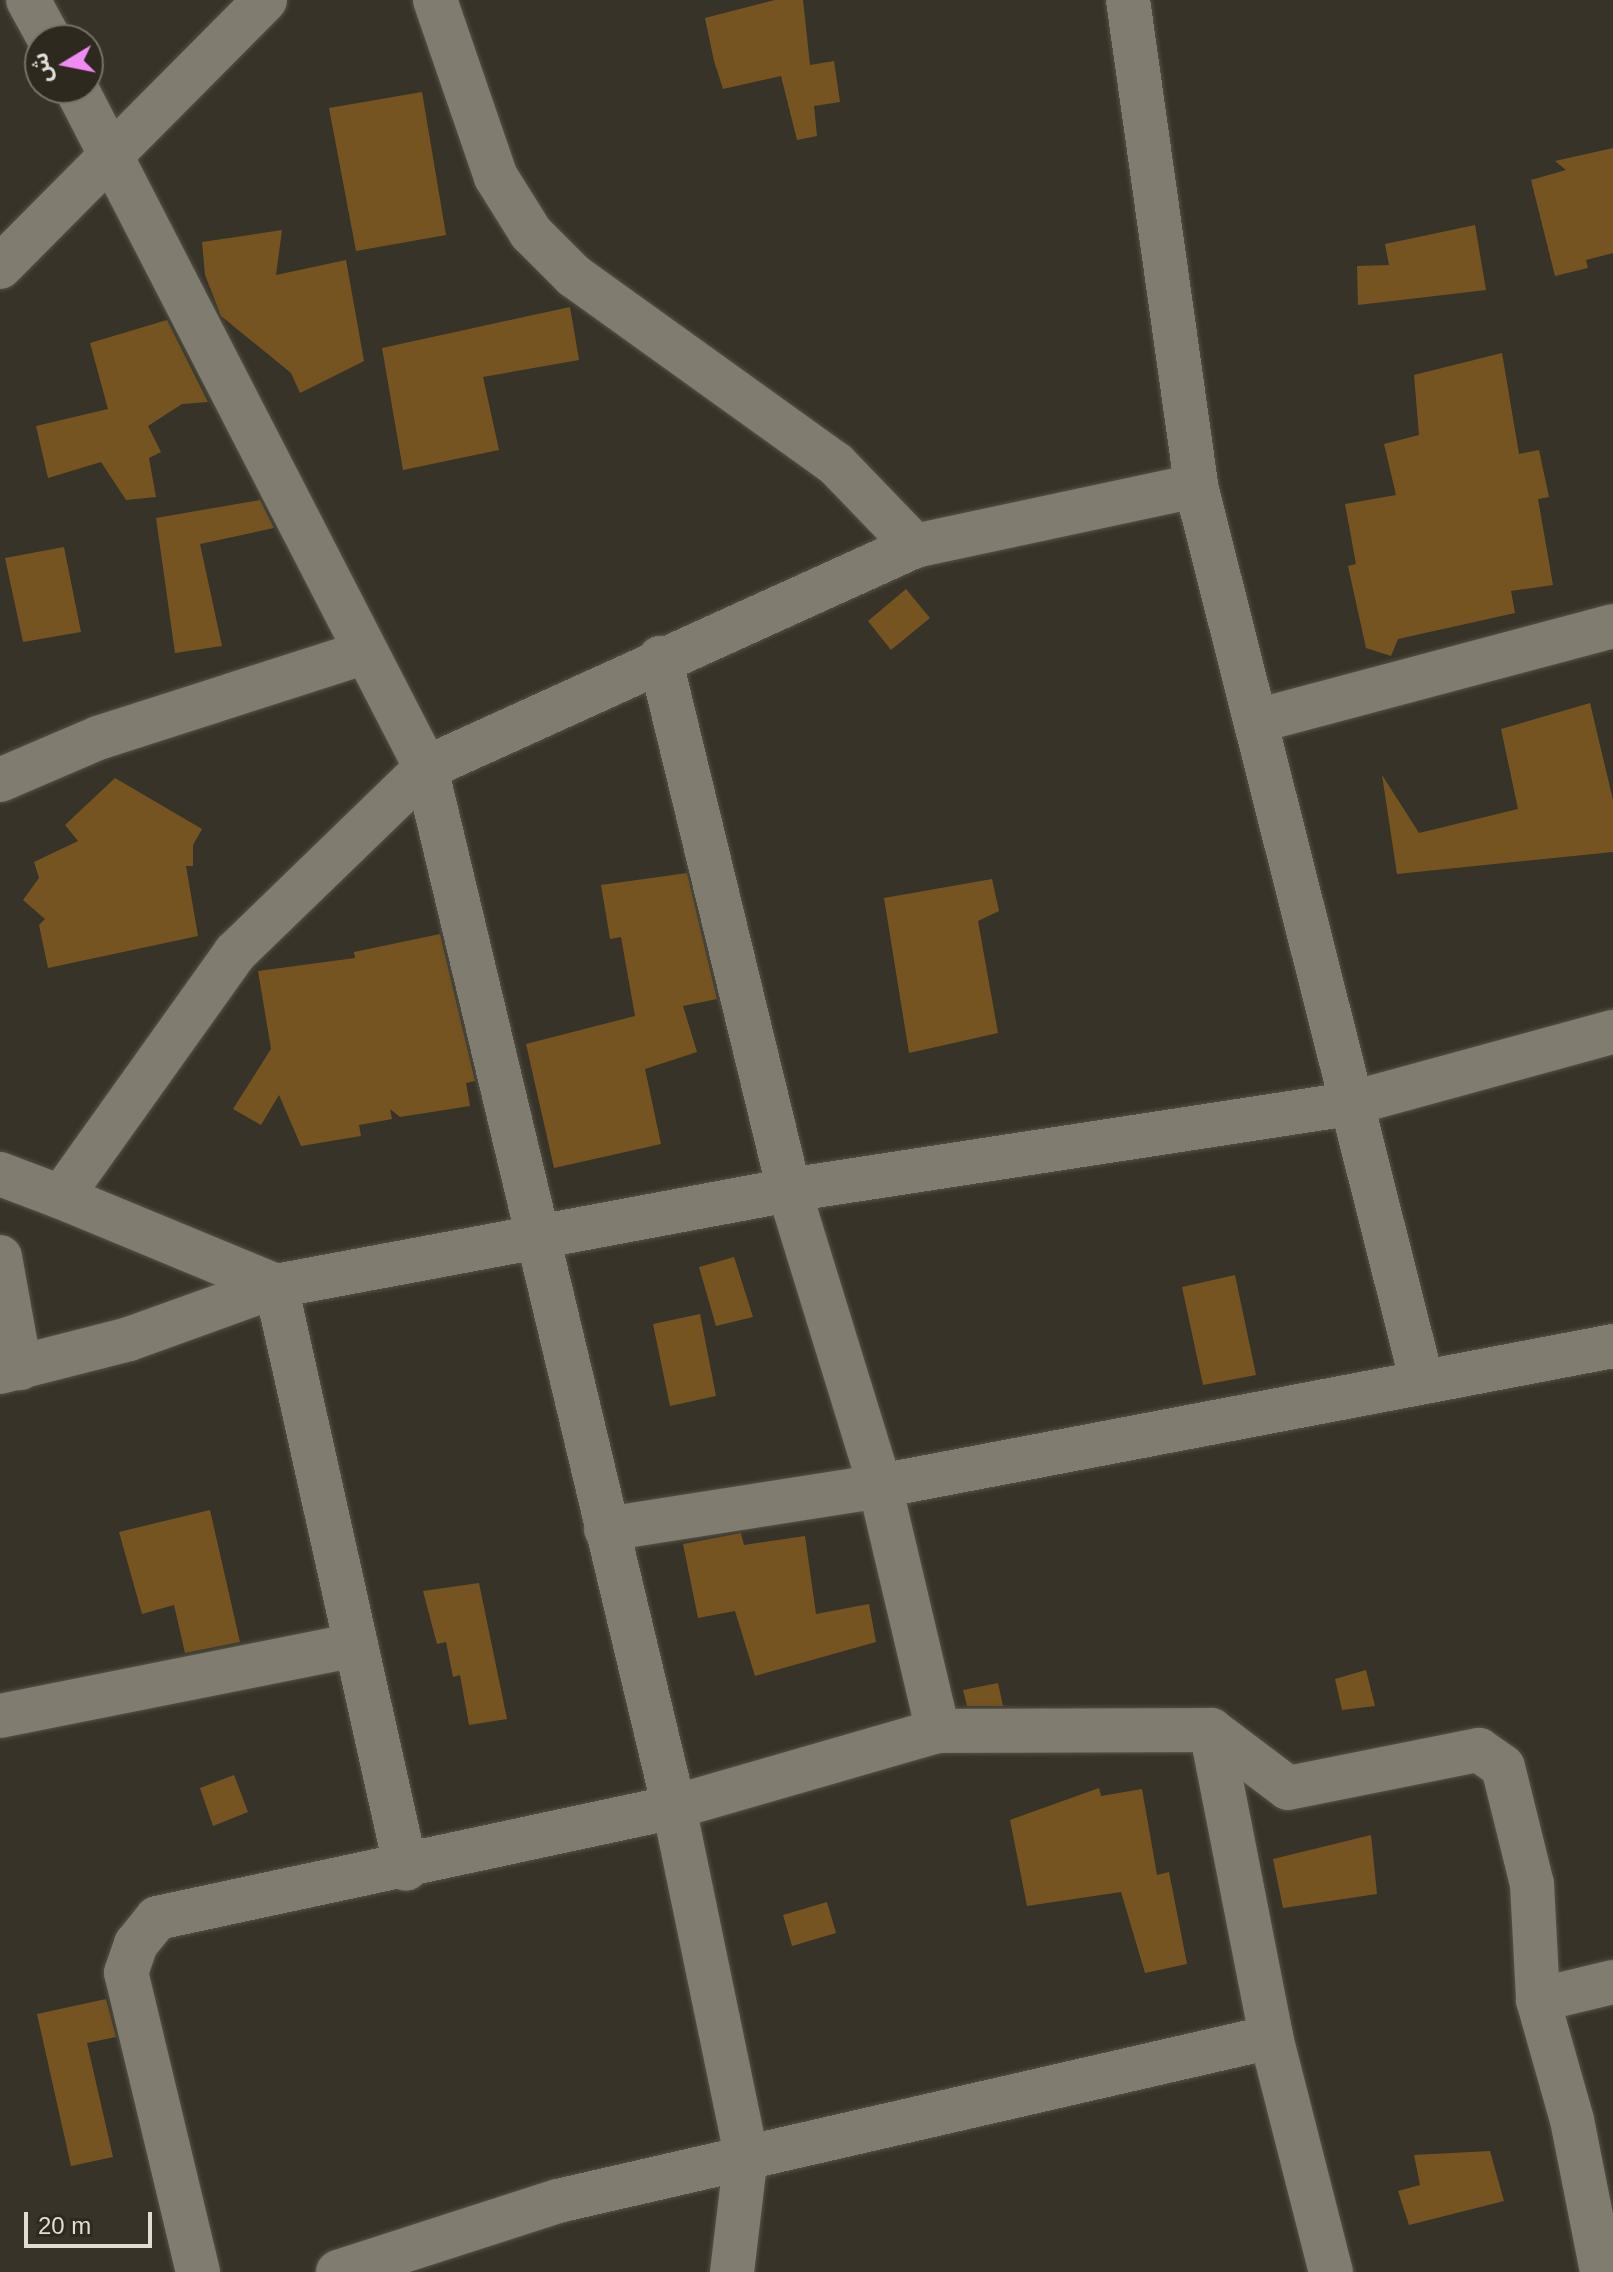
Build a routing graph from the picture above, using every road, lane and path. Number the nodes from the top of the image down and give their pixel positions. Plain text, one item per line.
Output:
1 (28, 0) edge
2 (265, 0) edge
3 (435, 0) edge
4 (1128, 0) edge
5 (41, 24) edge
6 (85, 104) edge
7 (114, 158) junction
8 (0, 267) edge
9 (1196, 486) junction
10 (915, 546) junction
11 (1613, 626) edge
12 (366, 652) junction
13 (660, 658) junction
14 (1256, 721) junction
15 (426, 768) junction
16 (0, 780) edge
17 (1613, 1032) edge
18 (1349, 1104) junction
19 (0, 1174) edge
20 (789, 1190) junction
21 (61, 1197) junction
22 (534, 1236) junction
23 (0, 1257) edge
24 (276, 1286) junction
25 (1613, 1346) edge
26 (10, 1370) edge
27 (1422, 1382) junction
28 (880, 1486) junction
29 (606, 1529) junction
30 (356, 1645) junction
31 (0, 1716) edge
32 (1211, 1730) junction
33 (938, 1731) junction
34 (674, 1807) junction
35 (406, 1869) junction
36 (1613, 1982) edge
37 (1538, 2000) junction
38 (1271, 2037) junction
39 (746, 2155) junction
40 (198, 2272) edge
41 (338, 2272) edge
42 (732, 2272) edge
43 (1331, 2272) edge
44 (1602, 2272) edge

1 - 5 street
2 - 7 street
3 - 10 street
4 - 9 street
6 - 7 street
7 - 8 street
7 - 12 street
9 - 10 street
9 - 14 street
10 - 13 street
11 - 14 street
12 - 15 street
12 - 16 street
13 - 15 street
13 - 20 street
14 - 18 street
15 - 21 street
15 - 22 street
17 - 18 street
18 - 20 street
18 - 27 street
19 - 21 street
20 - 22 street
20 - 28 street
21 - 24 street
22 - 24 street
22 - 29 street
23 - 26 street
24 - 26 street
24 - 30 street
25 - 27 street
27 - 28 street
28 - 29 street
28 - 33 street
29 - 34 street
30 - 31 street
30 - 35 street
32 - 33 street
32 - 37 street
32 - 38 street
33 - 34 street
34 - 35 street
34 - 39 street
35 - 40 street
36 - 37 street
37 - 44 street
38 - 39 street
38 - 43 street
39 - 41 street
39 - 42 street

